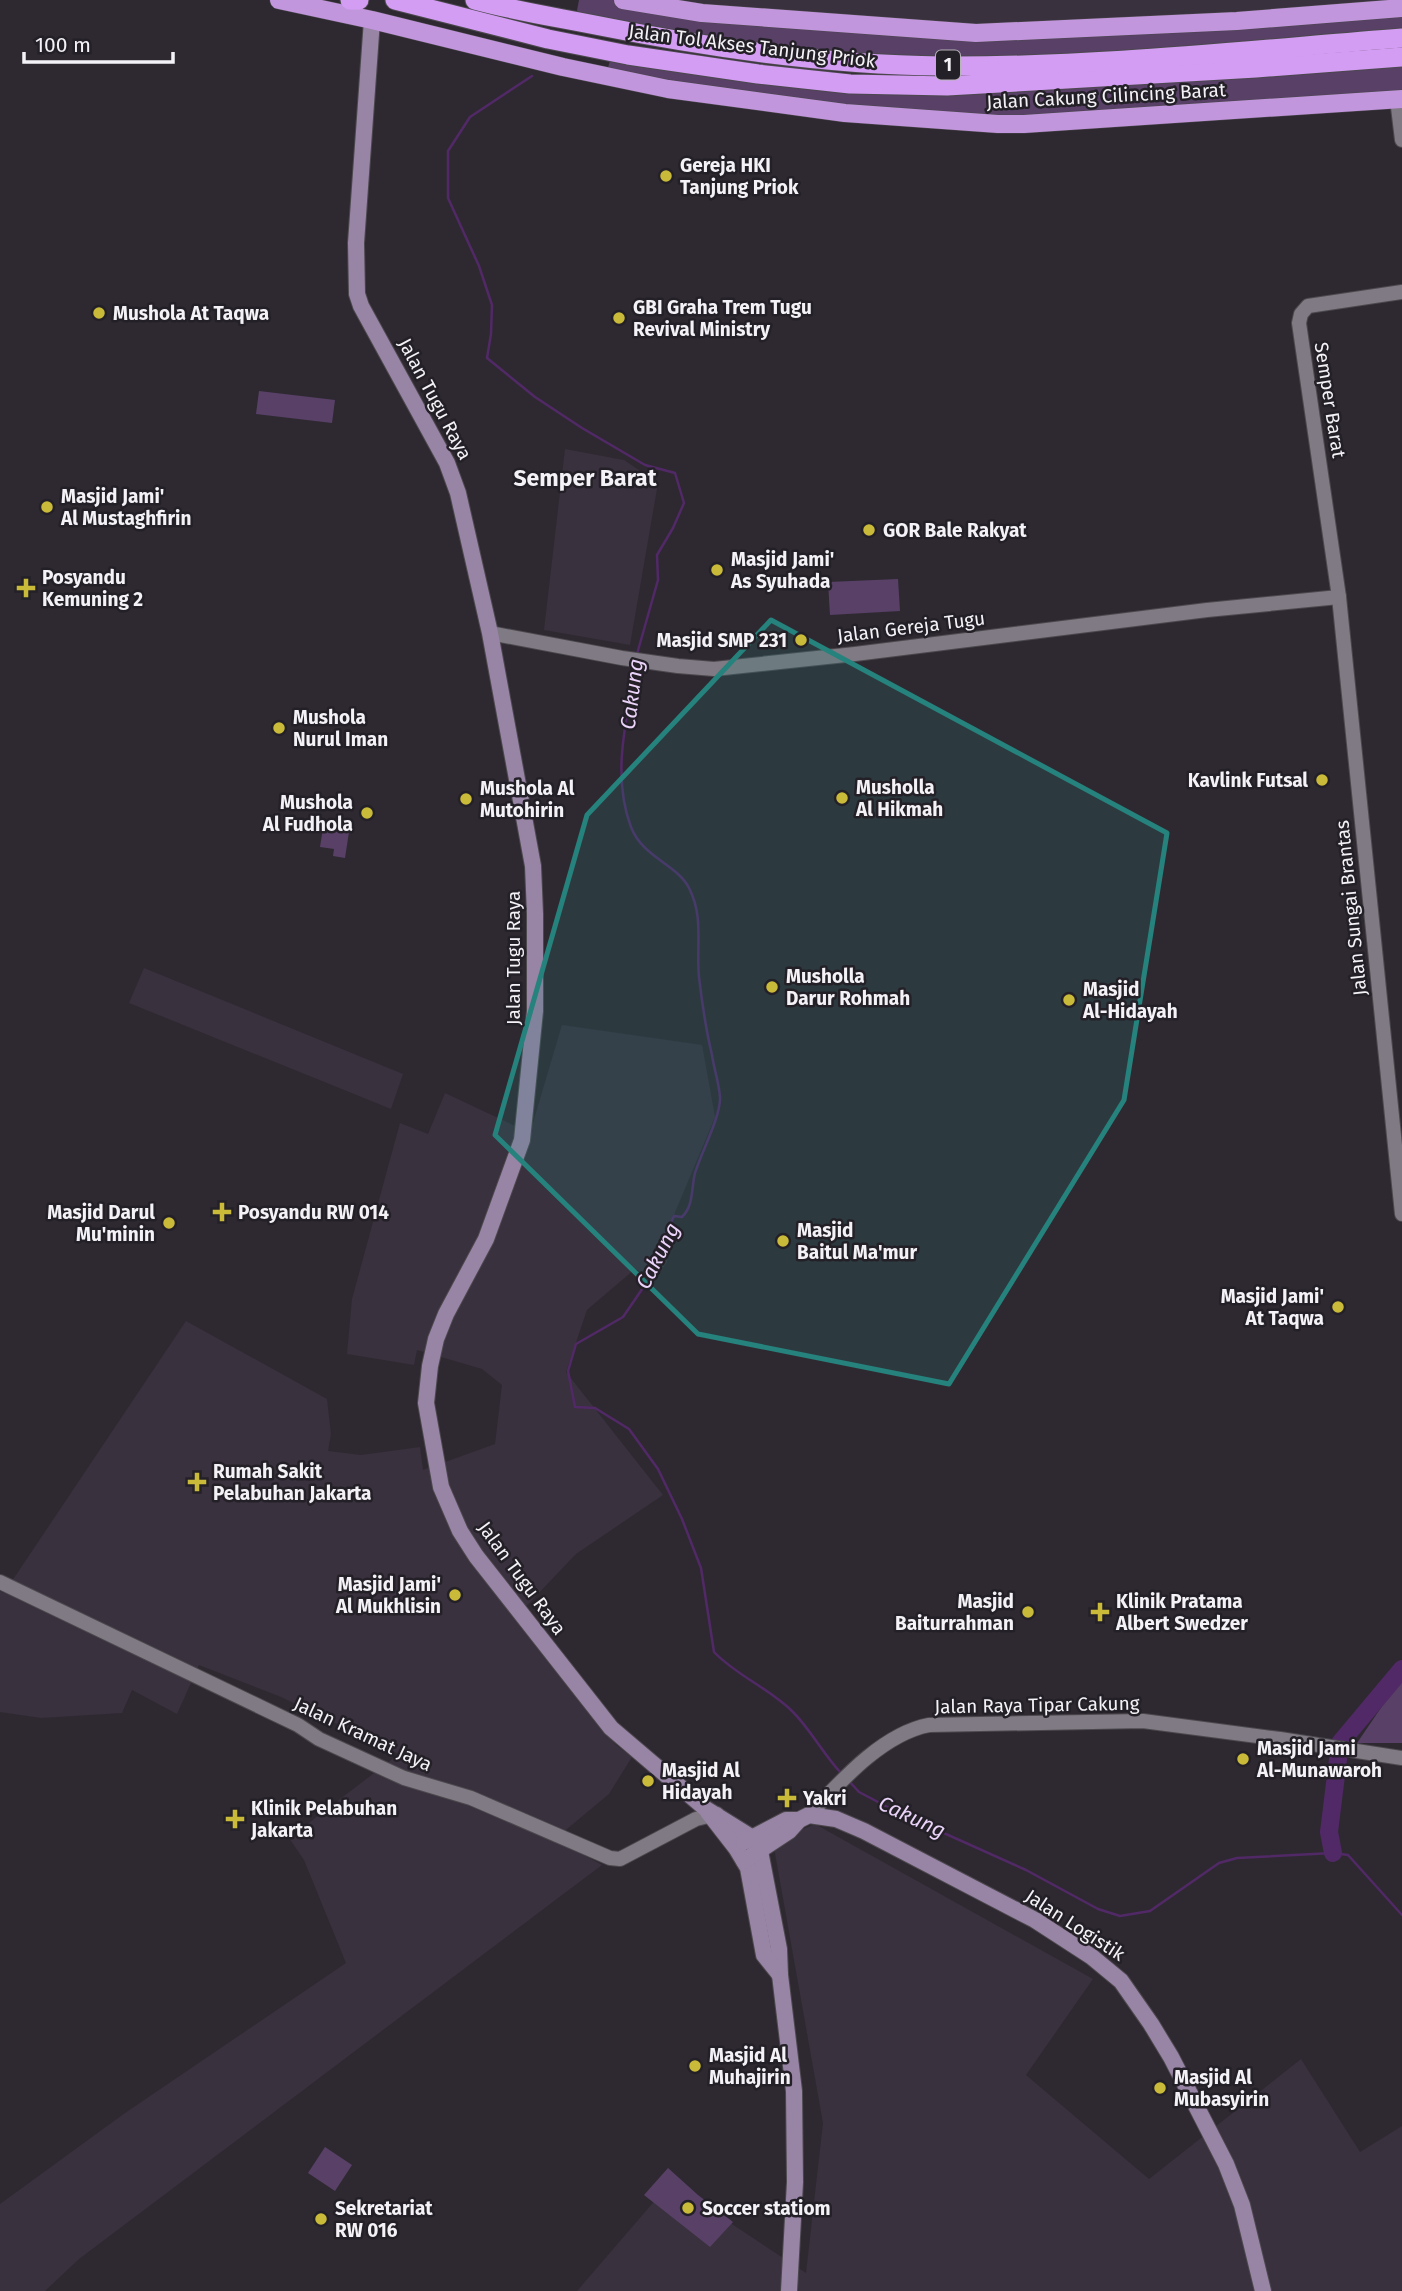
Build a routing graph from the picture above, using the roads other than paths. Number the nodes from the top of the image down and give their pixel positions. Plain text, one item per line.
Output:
1 (279, 0) edge
2 (350, 0) edge
3 (359, 0) edge
4 (395, 0) edge
5 (475, 0) edge
6 (623, 0) edge
7 (496, 3) edge
8 (1402, 8) edge
9 (372, 20) junction
10 (1402, 38) edge
11 (1402, 57) edge
12 (1400, 99) edge
13 (1402, 140) edge
14 (1402, 292) edge
15 (1339, 597) junction
16 (490, 633) junction
17 (1402, 1214) edge
18 (0, 1582) edge
19 (1402, 1758) edge
20 (711, 1813) junction
21 (804, 1818) junction
22 (751, 1837) junction
23 (760, 1851) junction
24 (740, 1854) junction
25 (780, 1975) junction
26 (789, 2291) edge
27 (1263, 2291) edge

1 - 9 highway, Jalan Cakung Cilincing Barat
2 - 3 highway
4 - 11 highway, Jalan Tol Akses Tanjung Priok / 1
5 - 7 highway, Jalan Tol Akses Tanjung Priok / 1
6 - 8 highway
7 - 10 highway, Jalan Tol Akses Tanjung Priok / 1
9 - 12 highway, Jalan Cakung Cilincing Barat
9 - 16 main road, Jalan Tugu Raya
12 - 13 street
14 - 15 street, Semper Barat
15 - 16 street, Jalan Gereja Tugu
15 - 17 street, Jalan Sungai Brantas
16 - 20 main road, Jalan Tugu Raya
18 - 20 street, Jalan Kramat Jaya
19 - 21 street, Jalan Raya Tipar Cakung
20 - 22 main road
20 - 24 main road
21 - 22 main road
21 - 23 main road
21 - 27 main road, Jalan Logistik
22 - 23 main road
22 - 24 main road
23 - 24 main road
23 - 25 main road
24 - 25 main road
25 - 26 main road

